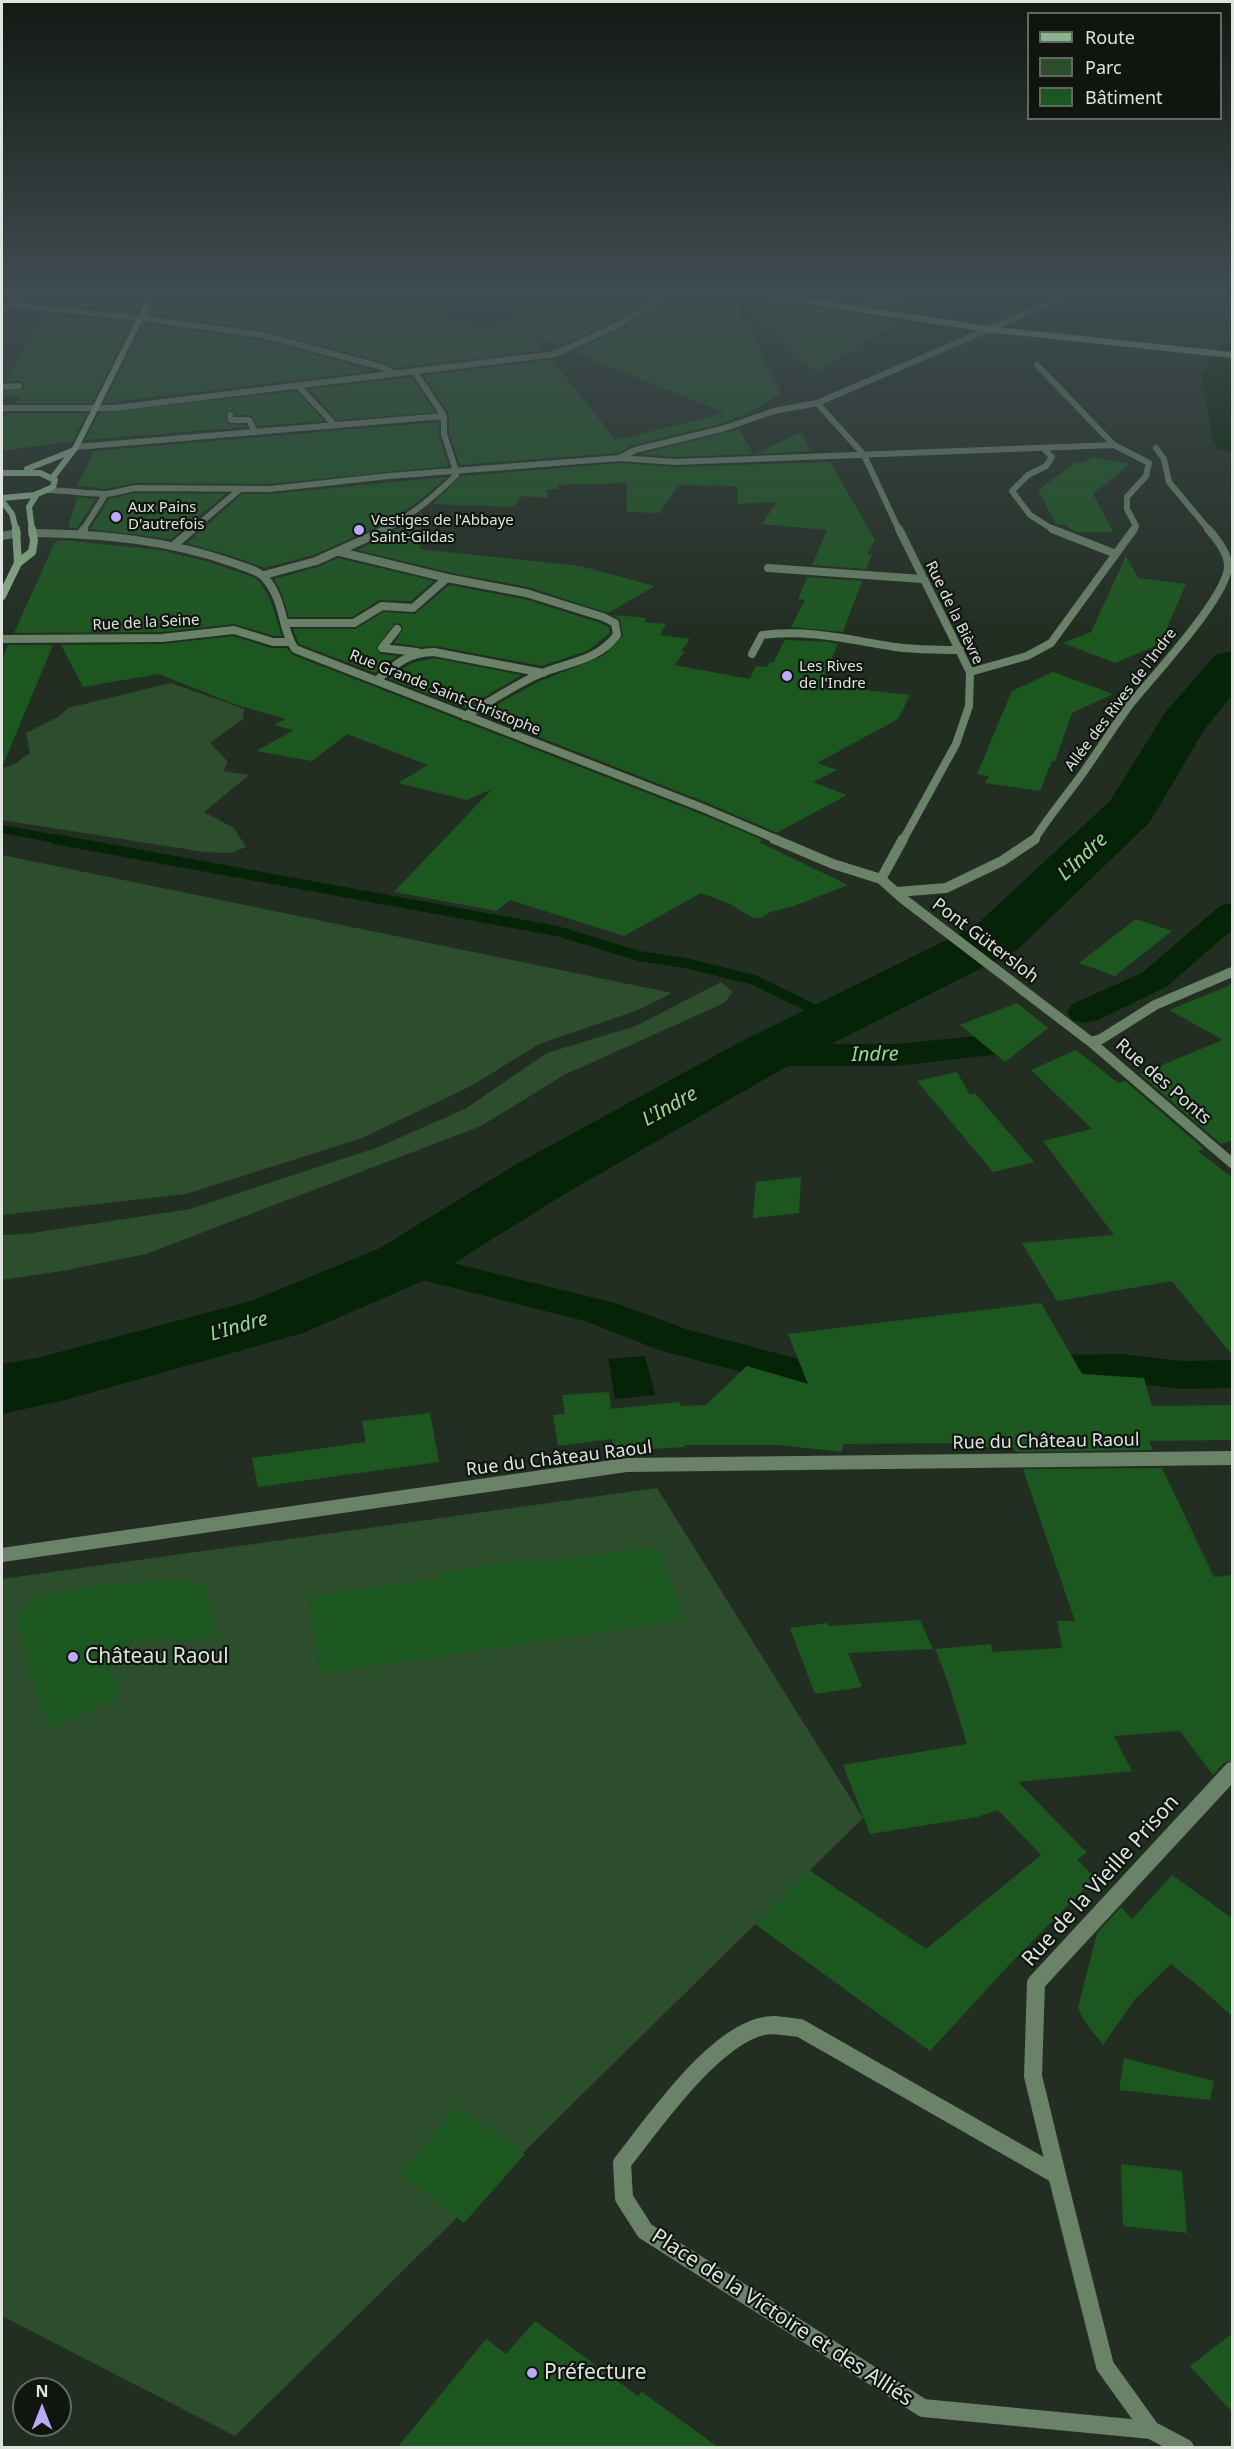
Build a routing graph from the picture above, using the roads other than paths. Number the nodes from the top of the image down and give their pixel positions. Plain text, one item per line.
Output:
1 (99, 405) edge
2 (129, 405) edge
3 (316, 405) edge
4 (437, 405) edge
5 (802, 405) edge
6 (821, 405) edge
7 (1076, 405) edge
8 (2, 408) edge
9 (97, 409) junction
10 (230, 415) dead end
11 (444, 416) junction
12 (335, 425) junction
13 (255, 432) junction
14 (1114, 445) junction
15 (1043, 448) junction
16 (1156, 448) dead end
17 (75, 449) junction
18 (864, 455) junction
19 (620, 458) junction
20 (20, 471) junction
21 (456, 471) junction
22 (4, 472) edge
23 (53, 477) junction
24 (48, 490) junction
25 (239, 490) junction
26 (37, 494) junction
27 (105, 495) junction
28 (2, 500) edge
29 (17, 533) junction
30 (32, 533) junction
31 (81, 533) junction
32 (2, 536) edge
33 (173, 546) junction
34 (340, 552) junction
35 (1116, 554) junction
36 (18, 563) junction
37 (768, 568) dead end
38 (264, 575) junction
39 (447, 578) junction
40 (922, 579) junction
41 (2, 596) edge
42 (286, 623) junction
43 (397, 629) dead end
44 (2, 639) edge
45 (289, 642) junction
46 (960, 650) junction
47 (417, 652) junction
48 (752, 654) dead end
49 (970, 672) junction
50 (543, 673) junction
51 (377, 680) junction
52 (465, 716) junction
53 (881, 879) junction
54 (899, 895) junction
55 (1233, 972) edge
56 (1071, 1027) joint
57 (1091, 1042) junction
58 (1233, 1163) edge
59 (1233, 1458) edge
60 (2, 1555) edge
61 (1233, 1771) edge
62 (1057, 2175) junction
63 (1151, 2430) junction
64 (1185, 2448) edge

1 - 9 main road
2 - 9 street
3 - 12 street
4 - 11 street
5 - 19 street
6 - 18 street, Rue de la Bièvre
7 - 14 street
8 - 9 street
9 - 17 main road
10 - 13 street
11 - 12 street
11 - 21 street
12 - 13 street
13 - 17 street
14 - 15 street
14 - 35 street
15 - 18 street
15 - 35 street
16 - 54 street, Allée des Rives de l'Indre
17 - 20 main road
17 - 23 main road
18 - 19 street
18 - 40 street, Rue de la Bièvre
19 - 21 street
20 - 22 main road
20 - 23 main road
21 - 25 street
21 - 34 street
23 - 24 main road
24 - 26 main road
24 - 27 street
25 - 27 street
25 - 33 street
26 - 28 main road
26 - 30 main road
27 - 31 street
28 - 29 main road
29 - 32 street
29 - 36 main road
30 - 31 street
30 - 36 main road
31 - 33 street
33 - 38 street
34 - 38 street
34 - 39 street
35 - 49 street
36 - 41 main road
37 - 40 street
38 - 42 street
39 - 42 street
39 - 50 street
40 - 46 street, Rue de la Bièvre
42 - 45 street
43 - 47 street
44 - 45 street, Rue de la Seine
45 - 51 street, Rue Grande Saint-Christophe
46 - 48 street
46 - 49 street, Rue de la Bièvre
47 - 50 street
47 - 51 street
49 - 53 street, Rue de la Bièvre
50 - 52 street
51 - 52 street, Rue Grande Saint-Christophe
52 - 53 street, Rue Grande Saint-Christophe
53 - 54 street, Pont Gütersloh
54 - 56 street, Pont Gütersloh
55 - 57 street
56 - 57 street, Rue des Ponts
57 - 58 street, Rue des Ponts
59 - 60 street, Rue du Château Raoul
61 - 62 street, Rue de la Vieille Prison
62 - 63 street, Place de la Victoire et des Alliés
62 - 63 street, Place de la Victoire et des Alliés
63 - 64 street, Place de la Victoire et des Alliés

